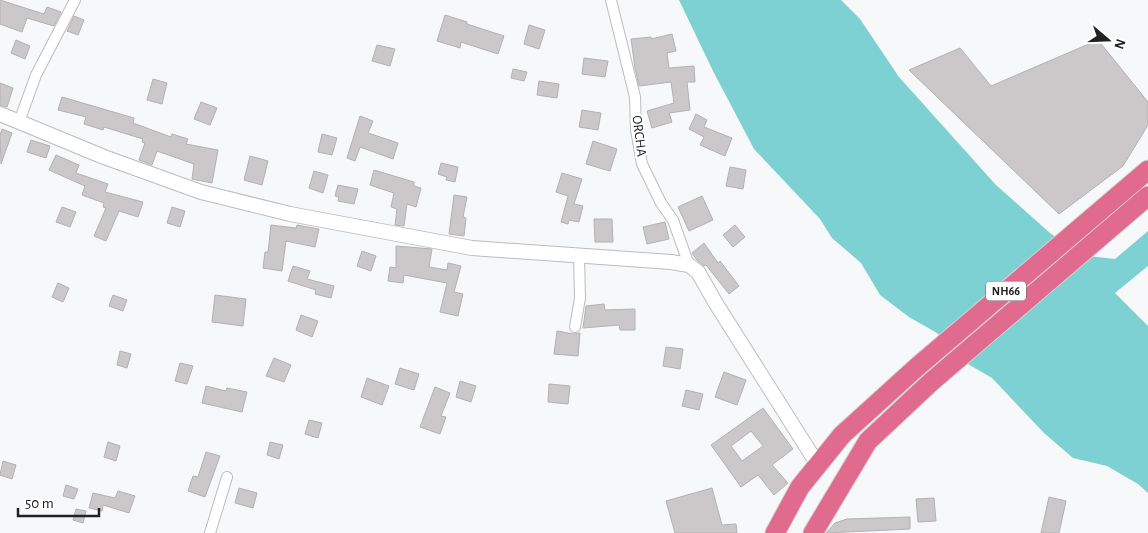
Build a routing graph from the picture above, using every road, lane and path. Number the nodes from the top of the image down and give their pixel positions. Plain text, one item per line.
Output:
1 (75, 0) edge
2 (611, 0) edge
3 (0, 114) edge
4 (19, 122) junction
5 (1148, 170) edge
6 (1148, 196) edge
7 (579, 256) junction
8 (689, 265) junction
9 (576, 327) dead end
10 (818, 465) junction
11 (227, 477) dead end
12 (210, 533) edge
13 (775, 533) edge
14 (813, 533) edge

1 - 4 street
2 - 8 street, ORCHA
3 - 4 main road
4 - 7 main road
5 - 10 highway, NH66
6 - 14 highway, NH66
7 - 8 main road
7 - 9 street
8 - 10 main road
10 - 13 highway, NH66
11 - 12 street

